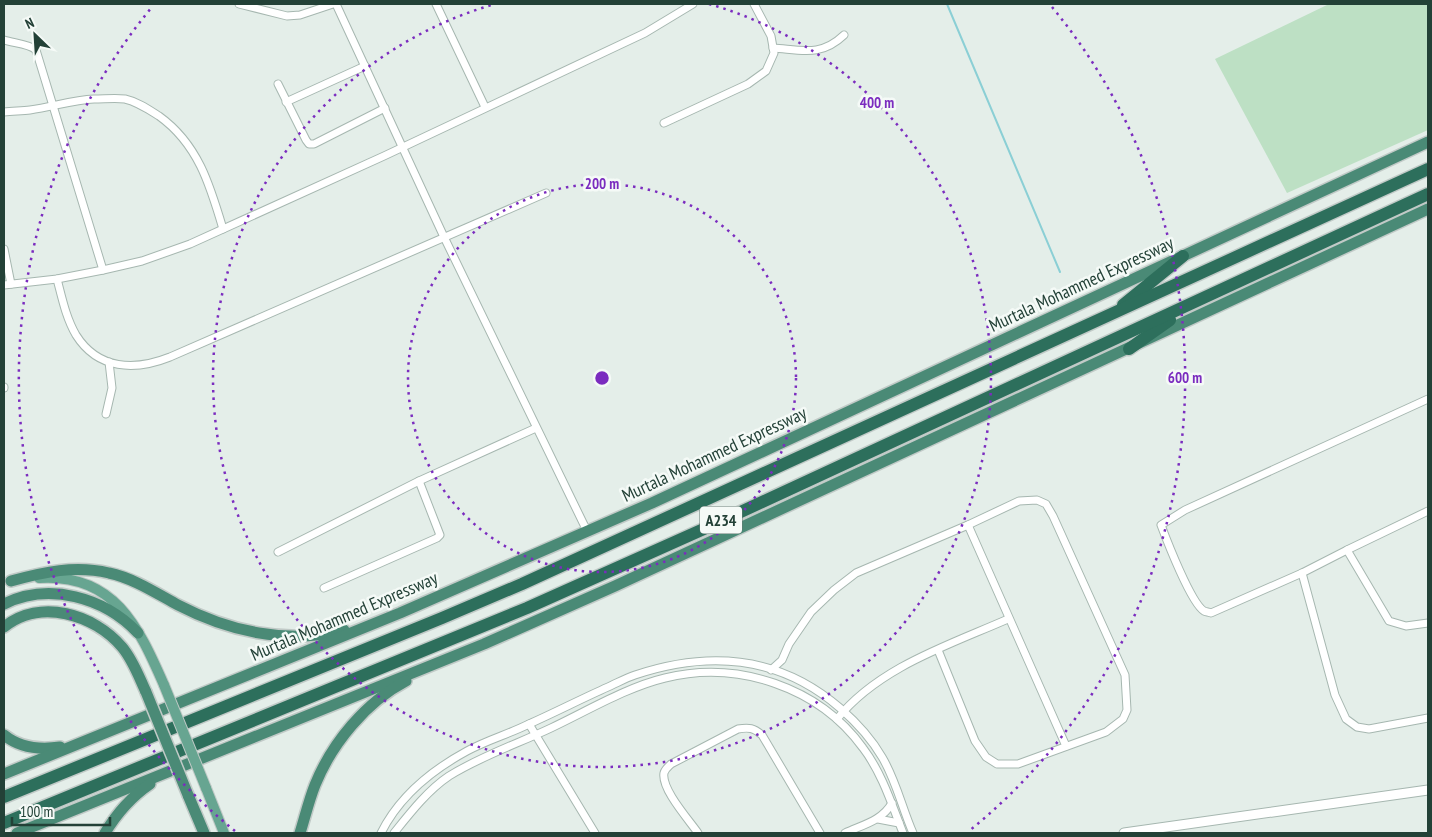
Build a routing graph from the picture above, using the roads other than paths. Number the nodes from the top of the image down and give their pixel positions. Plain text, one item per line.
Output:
1 (238, 4) edge
2 (335, 4) edge
3 (436, 4) edge
4 (692, 4) edge
5 (754, 4) edge
6 (844, 35) dead end
7 (4, 40) edge
8 (774, 48) junction
9 (365, 66) junction
10 (278, 84) dead end
11 (286, 102) junction
12 (53, 106) junction
13 (485, 107) junction
14 (385, 108) junction
15 (4, 112) edge
16 (664, 123) dead end
17 (1428, 142) edge
18 (402, 148) junction
19 (1428, 169) edge
20 (546, 193) dead end
21 (1428, 194) edge
22 (1428, 209) edge
23 (222, 229) junction
24 (444, 237) junction
25 (4, 249) edge
26 (1183, 256) junction
27 (102, 270) junction
28 (56, 279) junction
29 (7, 284) edge
30 (1197, 301) junction
31 (1109, 316) junction
32 (1129, 349) junction
33 (109, 362) junction
34 (1428, 399) edge
35 (106, 414) dead end
36 (536, 428) junction
37 (419, 481) junction
38 (1428, 511) edge
39 (968, 525) junction
40 (587, 531) junction
41 (1346, 550) junction
42 (278, 552) dead end
43 (1302, 574) junction
44 (7, 582) edge
45 (324, 588) dead end
46 (4, 604) edge
47 (400, 612) junction
48 (1008, 619) junction
49 (1428, 624) edge
50 (4, 627) edge
51 (138, 633) junction
52 (484, 644) junction
53 (938, 650) junction
54 (782, 660) junction
55 (771, 670) junction
56 (783, 672) junction
57 (843, 711) junction
58 (1428, 718) edge
59 (837, 719) junction
60 (529, 724) junction
61 (4, 735) edge
62 (535, 735) junction
63 (93, 738) junction
64 (1066, 746) junction
65 (171, 770) junction
66 (4, 774) edge
67 (1428, 790) edge
68 (4, 796) edge
69 (1378, 797) dead end
70 (892, 803) junction
71 (878, 819) junction
72 (4, 822) edge
73 (899, 823) junction
74 (593, 832) edge
75 (17, 833) edge
76 (104, 833) edge
77 (204, 833) edge
78 (224, 833) edge
79 (300, 833) edge
80 (381, 833) edge
81 (394, 833) edge
82 (698, 833) edge
83 (820, 833) edge
84 (846, 833) edge
85 (903, 833) edge
86 (913, 833) edge
87 (1124, 833) edge

1 - 2 street
2 - 9 street
3 - 13 street
4 - 13 street
5 - 8 street
6 - 8 street
7 - 12 street
8 - 16 street
9 - 11 street
9 - 14 street
10 - 11 street
11 - 14 street
12 - 15 street
12 - 23 street
12 - 27 street
13 - 18 street
14 - 18 street
17 - 26 highway, Murtala Mohammed Expressway
18 - 23 street
18 - 24 street
19 - 31 highway, A234
20 - 24 street
21 - 30 highway, A234
22 - 32 highway
23 - 27 street
24 - 33 street
24 - 36 street
25 - 29 street
26 - 31 highway
26 - 40 highway, Murtala Mohammed Expressway
27 - 28 street
28 - 29 street
28 - 33 street
30 - 32 highway
30 - 72 highway, A234
31 - 68 highway, A234
32 - 52 highway
33 - 35 street
34 - 43 street
36 - 37 street
36 - 40 street
37 - 42 street
37 - 45 street
38 - 41 street
39 - 48 street
39 - 54 street
39 - 64 street
40 - 47 highway, Murtala Mohammed Expressway
41 - 43 street
41 - 49 street
43 - 58 street
44 - 47 highway
44 - 51 main road
46 - 51 highway
47 - 63 highway, Murtala Mohammed Expressway
48 - 53 street
48 - 64 street
50 - 77 highway, bridge
51 - 78 main road, bridge
52 - 65 highway
52 - 79 highway
53 - 57 street
53 - 64 street
54 - 55 street
54 - 56 street
55 - 56 street
55 - 60 street
56 - 57 street
57 - 59 street
57 - 86 street
59 - 62 street
59 - 70 street
60 - 62 street
60 - 80 street
61 - 63 highway
62 - 74 street
62 - 81 street
63 - 66 highway, Murtala Mohammed Expressway
65 - 75 highway
65 - 76 highway
67 - 69 street
67 - 87 street
70 - 71 street
70 - 73 street
71 - 73 street
71 - 84 street
73 - 85 street
82 - 83 street

